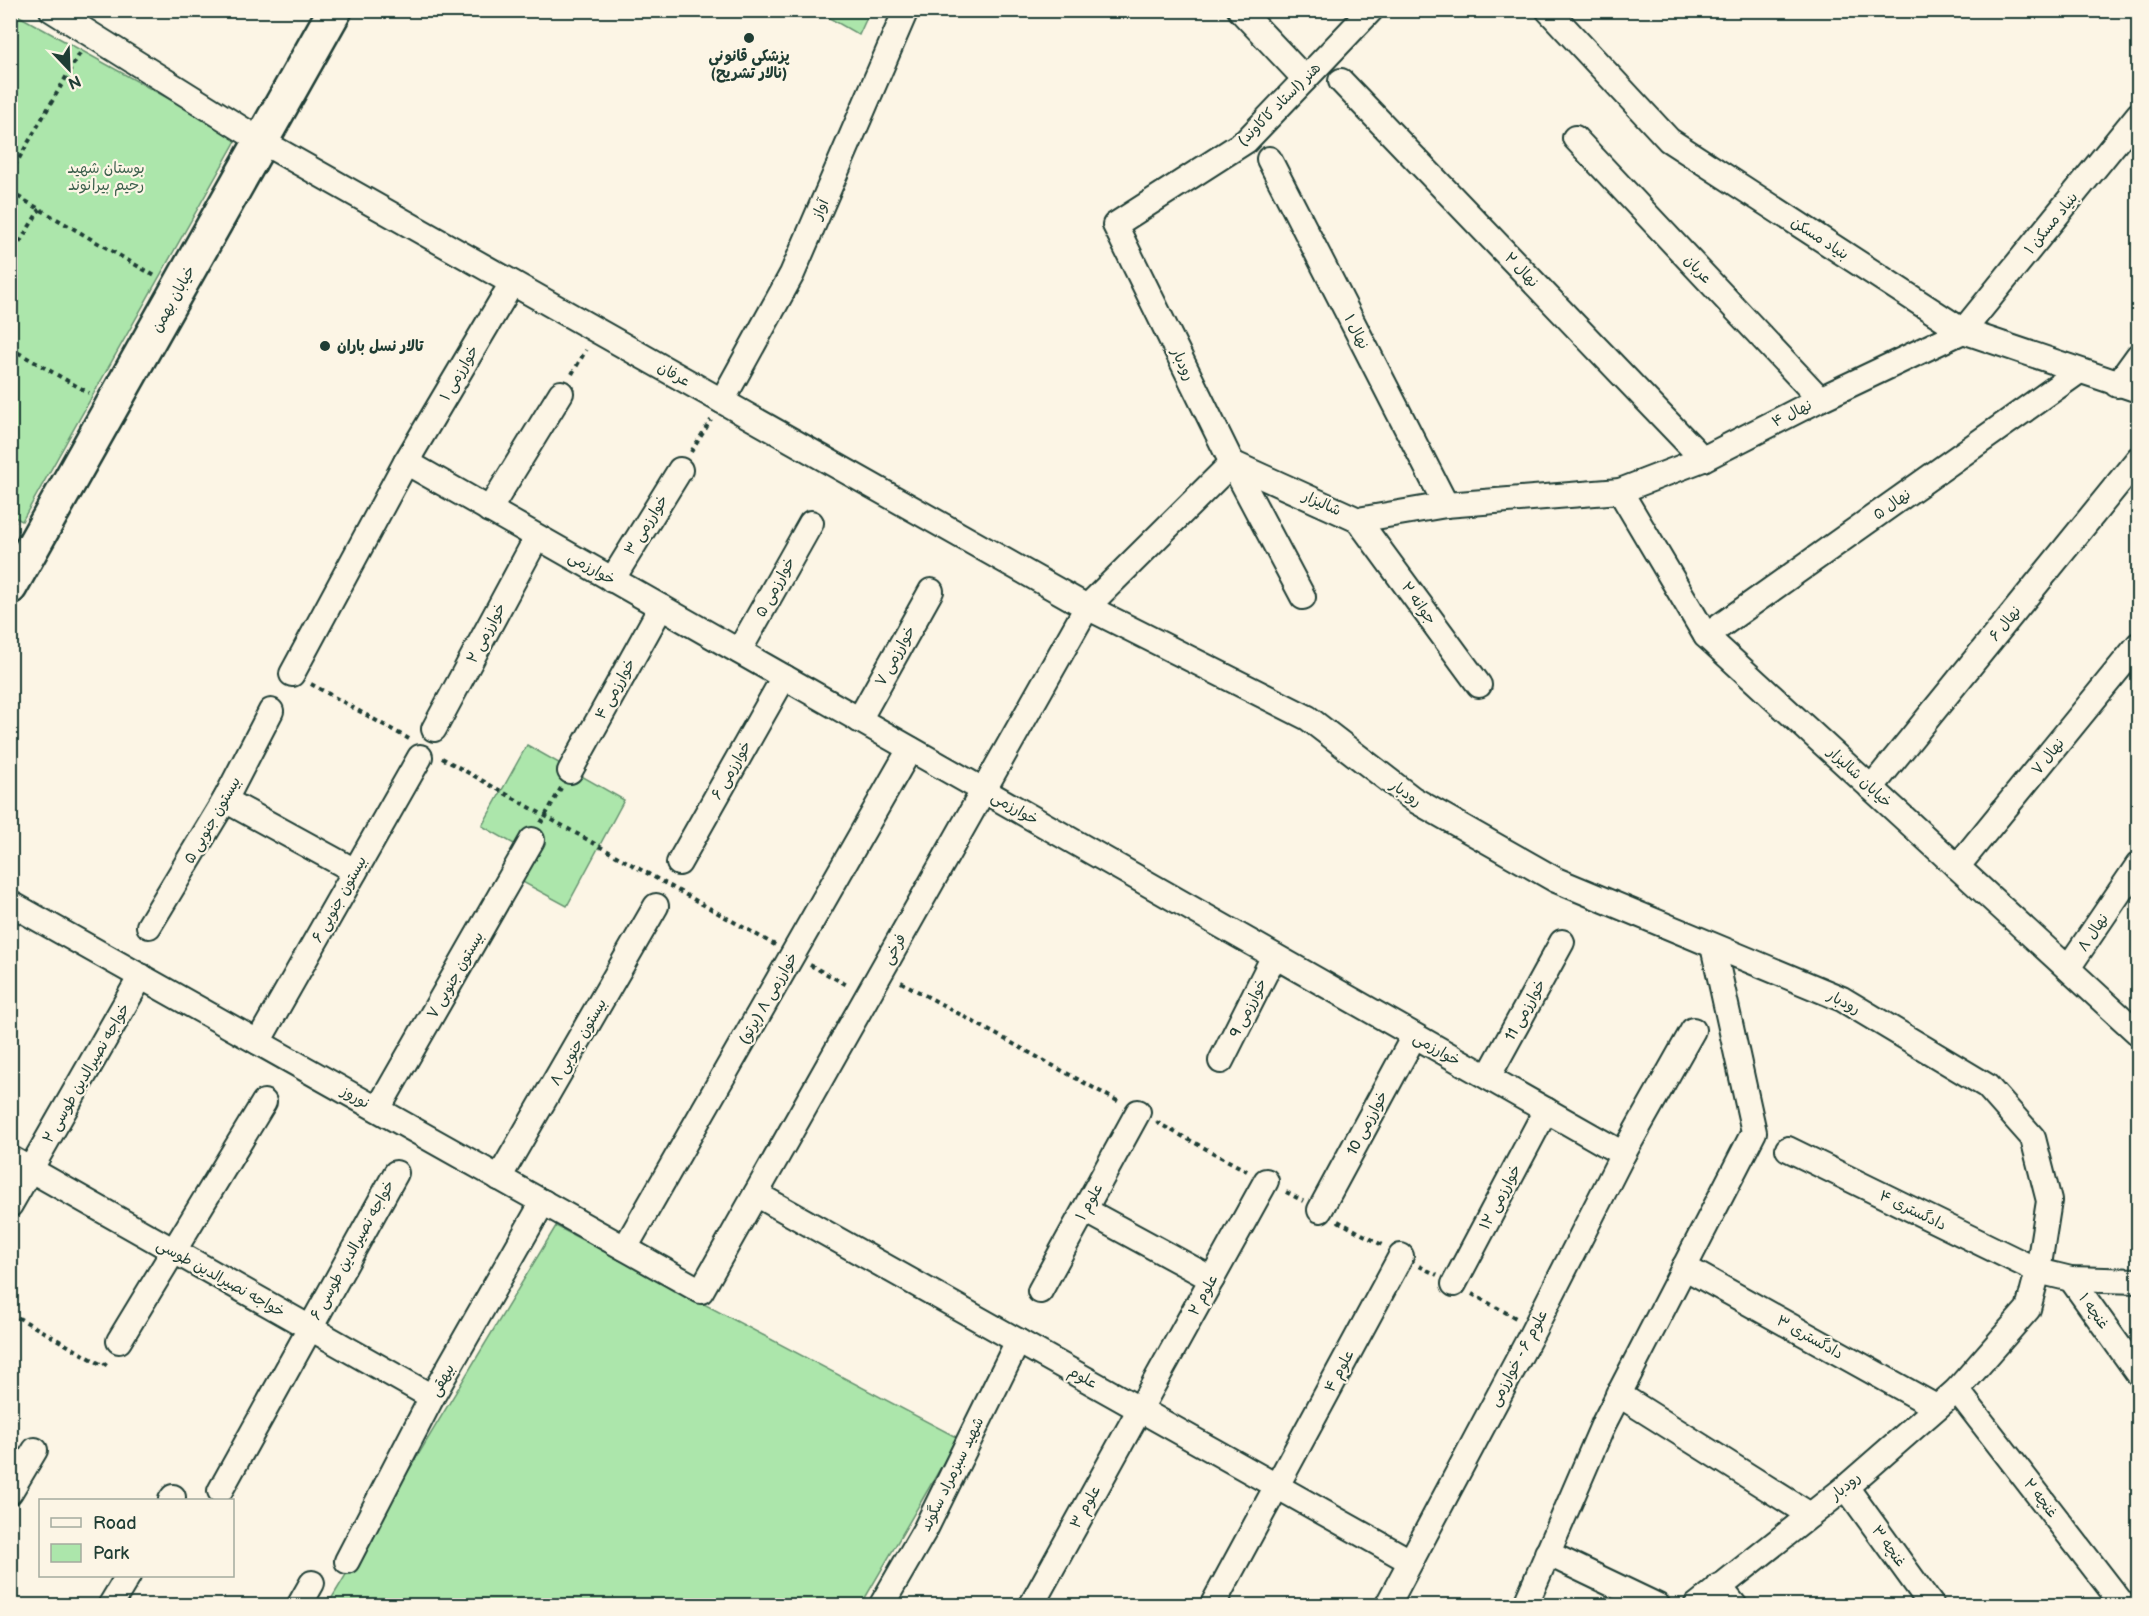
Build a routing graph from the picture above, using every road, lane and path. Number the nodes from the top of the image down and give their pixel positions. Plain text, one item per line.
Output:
1 (52, 10) edge
2 (335, 10) edge
3 (906, 10) edge
4 (1240, 10) edge
5 (1548, 10) edge
6 (1360, 14) edge
7 (90, 35) junction
8 (1305, 79) junction
9 (1341, 81) dead end
10 (2139, 115) edge
11 (1575, 138) dead end
12 (261, 141) junction
13 (1269, 159) dead end
14 (10, 174) edge
15 (10, 192) edge
16 (17, 196) junction
17 (10, 206) edge
18 (40, 209) junction
19 (1115, 225) joint
20 (10, 258) edge
21 (512, 283) junction
22 (178, 289) junction
23 (597, 331) junction
24 (1963, 331) junction
25 (10, 348) edge
26 (2139, 356) edge
27 (2078, 372) junction
28 (2128, 388) edge
29 (561, 393) joint
30 (1820, 399) junction
31 (722, 401) junction
32 (113, 406) junction
33 (1702, 459) junction
34 (2139, 459) edge
35 (406, 462) junction
36 (1232, 463) junction
37 (680, 470) joint
38 (1620, 490) junction
39 (1446, 505) junction
40 (489, 510) junction
41 (1358, 520) junction
42 (811, 523) dead end
43 (537, 537) junction
44 (612, 580) junction
45 (10, 586) edge
46 (931, 591) dead end
47 (1303, 597) dead end
48 (661, 607) junction
49 (1087, 607) junction
50 (1706, 636) junction
51 (2139, 645) edge
52 (739, 651) junction
53 (292, 674) joint
54 (784, 677) junction
55 (1479, 685) dead end
56 (271, 711) dead end
57 (859, 720) junction
58 (434, 729) dead end
59 (910, 749) junction
60 (423, 751) junction
61 (570, 771) joint
62 (1871, 788) junction
63 (984, 791) junction
64 (225, 800) junction
65 (545, 816) junction
66 (532, 840) joint
67 (679, 863) joint
68 (2139, 865) edge
69 (1957, 867) junction
70 (355, 871) junction
71 (667, 885) junction
72 (10, 903) edge
73 (656, 906) joint
74 (149, 926) dead end
75 (1562, 942) dead end
76 (1713, 946) junction
77 (792, 955) junction
78 (1274, 956) junction
79 (2068, 968) junction
80 (882, 972) junction
81 (141, 976) junction
82 (868, 996) junction
83 (1693, 1030) dead end
84 (2139, 1033) edge
85 (1414, 1036) junction
86 (258, 1042) junction
87 (1221, 1061) dead end
88 (1488, 1077) junction
89 (264, 1102) dead end
90 (378, 1109) junction
91 (1546, 1110) junction
92 (1138, 1112) junction
93 (1788, 1149) dead end
94 (1623, 1154) junction
95 (21, 1164) edge
96 (396, 1173) dead end
97 (499, 1178) junction
98 (1266, 1181) junction
99 (756, 1194) junction
100 (543, 1202) junction
101 (10, 1205) edge
102 (1085, 1210) junction
103 (1320, 1210) junction
104 (626, 1248) junction
105 (175, 1251) junction
106 (1401, 1256) junction
107 (1684, 1267) junction
108 (2038, 1271) junction
109 (1212, 1279) junction
110 (2071, 1279) junction
111 (2139, 1281) edge
112 (1454, 1284) junction
113 (701, 1291) joint
114 (1040, 1291) dead end
115 (10, 1313) edge
116 (309, 1327) junction
117 (1535, 1328) junction
118 (119, 1341) joint
119 (1018, 1341) junction
120 (2139, 1372) edge
121 (1958, 1390) junction
122 (1618, 1394) junction
123 (432, 1397) junction
124 (1936, 1407) junction
125 (1138, 1408) junction
126 (34, 1450) dead end
127 (1277, 1486) junction
128 (1846, 1487) junction
129 (220, 1491) dead end
130 (10, 1492) edge
131 (1810, 1515) junction
132 (1547, 1553) junction
133 (347, 1561) dead end
134 (1410, 1561) junction
135 (127, 1577) edge
136 (312, 1583) dead end
137 (1719, 1586) junction
138 (110, 1605) edge
139 (299, 1605) edge
140 (881, 1605) edge
141 (1031, 1605) edge
142 (1212, 1605) edge
143 (1386, 1605) edge
144 (1525, 1605) edge
145 (1658, 1605) edge
146 (1696, 1605) edge
147 (1735, 1605) edge
148 (1932, 1605) edge
149 (2124, 1605) edge

1 - 7 street, عرفان
2 - 12 street, خیابان بهمن
3 - 31 street, آواز
4 - 8 street
5 - 24 street, بنیاد مسکن
6 - 8 street, هنر (استاد کاکاوند)
7 - 12 street, عرفان
7 - 14 path
8 - 19 street, هنر (استاد کاکاوند)
9 - 33 street, نهال ۲
10 - 24 street, بنیاد مسکن ۱
11 - 30 street, عربان
12 - 21 street, عرفان
12 - 22 street, خیابان بهمن
13 - 39 street, نهال ۱
15 - 16 path
16 - 17 path
16 - 18 path
18 - 20 path
18 - 22 path
19 - 36 street, رودبار
21 - 23 street, عرفان
21 - 35 street, خوارزمی ۱
22 - 32 street, خیابان بهمن
23 - 29 path
23 - 31 street, عرفان
24 - 27 street, بنیاد مسکن
24 - 30 street, نهال ۴
25 - 32 path
26 - 28 street
27 - 28 street, بنیاد مسکن
27 - 50 street, نهال ۵
29 - 40 street
30 - 33 street, نهال ۴
31 - 37 path
31 - 49 street, عرفان
32 - 45 street, خیابان بهمن
33 - 38 street, نهال ۴
34 - 62 street, نهال ۶
35 - 40 street, خوارزمی
35 - 53 street, خوارزمی ۱
36 - 41 street, شالیزار
36 - 47 street, رودبار
36 - 49 street
37 - 44 street, خوارزمی ۳
38 - 39 street, شالیزار
38 - 50 street, خیابان شالیزار
39 - 41 street, شالیزار
40 - 43 street, خوارزمی
41 - 55 street, جوانه ۲
42 - 52 street, خوارزمی ۵
43 - 44 street, خوارزمی
43 - 58 street, خوارزمی ۲
44 - 48 street, خوارزمی
46 - 57 street, خوارزمی ۷
48 - 52 street, خوارزمی
48 - 61 street, خوارزمی ۴
49 - 63 street, فرخی
49 - 76 street, رودبار
50 - 62 street, خیابان شالیزار
51 - 69 street, نهال ۷
52 - 54 street, خوارزمی
53 - 60 path
54 - 57 street, خوارزمی
54 - 67 street, خوارزمی ۶
56 - 64 street, بیستون جنوبی ۵
57 - 59 street, خوارزمی
59 - 63 street, خوارزمی
59 - 77 street, خوارزمی ۸ (پرتو)
60 - 65 path
60 - 70 street, بیستون جنوبی ۶
61 - 65 path
62 - 69 street, خیابان شالیزار
63 - 78 street, خوارزمی
63 - 80 street, فرخی
64 - 70 street
64 - 74 street, بیستون جنوبی ۵
65 - 66 path
65 - 71 path
66 - 90 street, بیستون جنوبی ۷
67 - 71 path
68 - 79 street, نهال ۸
69 - 79 street, خیابان شالیزار
70 - 86 street, بیستون جنوبی ۶
71 - 73 path
71 - 77 path
72 - 81 street, نوروز
73 - 97 street, بیستون جنوبی ۸
75 - 88 street, خوارزمی 11
76 - 107 street
76 - 108 street, رودبار
77 - 82 path
77 - 104 street, خوارزمی ۸ (پرتو)
78 - 85 street, خوارزمی
78 - 87 street, خوارزمی 9
79 - 84 street, خیابان شالیزار
80 - 82 street, فرخی
80 - 92 path
81 - 86 street, نوروز
81 - 95 street, خواجه نصیرالدین طوسی ۲
82 - 99 street, فرخی
83 - 94 street, علوم ۶ - خوارزمی
85 - 88 street, خوارزمی
85 - 103 street, خوارزمی 10
86 - 90 street, نوروز
88 - 91 street, خوارزمی
89 - 105 street
90 - 97 street, نوروز
91 - 94 street, خوارزمی
91 - 112 street, خوارزمی ۱۲
92 - 98 path
92 - 102 street, علوم ۱
93 - 108 street, دادگستری ۴
94 - 117 street, علوم ۶ - خوارزمی
95 - 101 street, خواجه نصیرالدین طوسی ۲
95 - 105 street, خواجه نصیرالدین طوسی
96 - 116 street, خواجه نصیرالدین طوسی ۶
97 - 100 street, نوروز
98 - 103 path
98 - 109 street, علوم ۲
99 - 113 street, فرخی
99 - 119 street, علوم
100 - 104 street, نوروز
100 - 123 street, بیهقی
102 - 109 street
102 - 114 street, علوم ۱
103 - 106 path
104 - 113 street, نوروز
105 - 116 street, خواجه نصیرالدین طوسی
105 - 118 street
106 - 112 path
106 - 127 street, علوم ۴
107 - 122 street
107 - 124 street, دادگستری ۳
108 - 110 street, دادگستری ۴
108 - 121 street, رودبار
109 - 125 street, علوم ۲
110 - 111 street, دادگستری ۴
110 - 120 street, غنچه ۱
112 - 117 path
115 - 118 path
116 - 123 street, خواجه نصیرالدین طوسی
116 - 129 street, خواجه نصیرالدین طوسی ۶
117 - 134 street, علوم ۶ - خوارزمی
119 - 125 street, علوم
119 - 140 street, شهید سبزمراد سگوند
121 - 124 street, رودبار
121 - 149 street, غنچه ۲
122 - 131 street
122 - 132 street
123 - 133 street, بیهقی
124 - 128 street, رودبار
125 - 127 street, علوم
125 - 141 street, علوم ۳
126 - 130 street
127 - 134 street, علوم
127 - 142 street, علوم ۴
128 - 131 street, رودبار
128 - 148 street, غنچه ۳
131 - 137 street, رودبار
132 - 144 street
132 - 145 street
134 - 143 street, علوم ۶ - خوارزمی
135 - 138 street
136 - 139 street
137 - 146 street, رودبار
137 - 147 street

